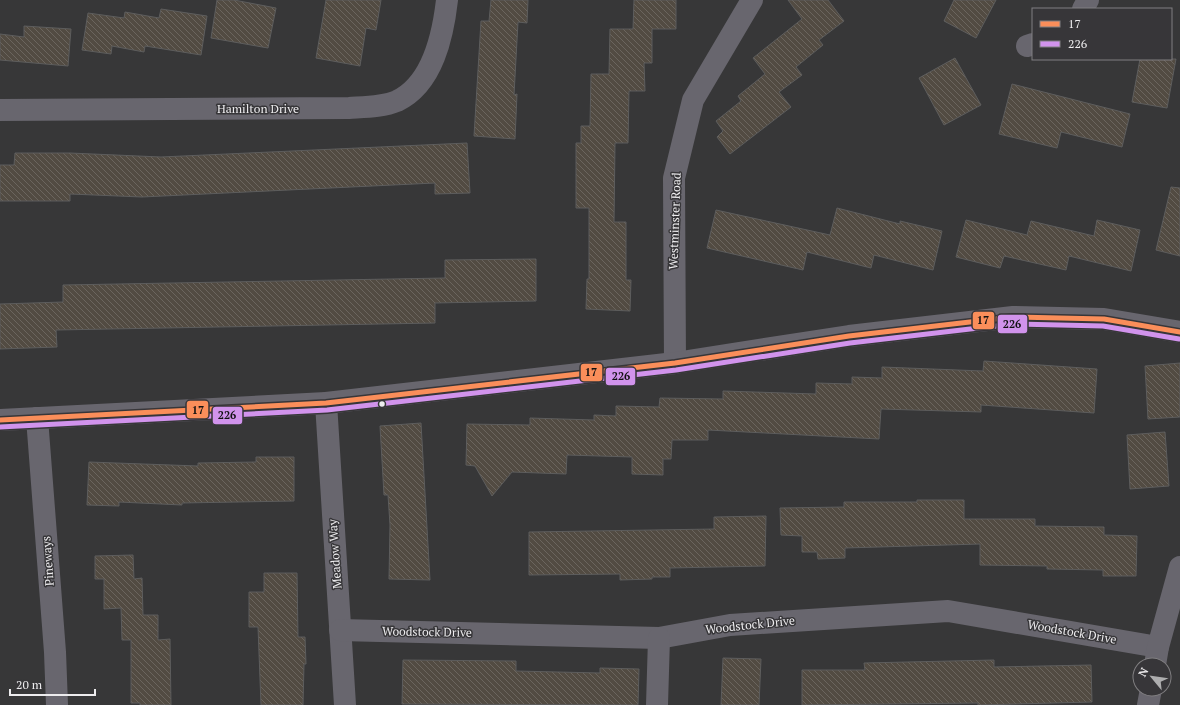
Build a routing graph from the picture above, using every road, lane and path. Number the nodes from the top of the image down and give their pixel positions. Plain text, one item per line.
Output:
1 (448, 0) edge
2 (752, 0) edge
3 (0, 110) edge
4 (1180, 332) edge
5 (675, 363) junction
6 (326, 403) junction
7 (37, 418) junction
8 (0, 420) edge
9 (1180, 567) edge
10 (340, 630) junction
11 (659, 638) junction
12 (1157, 656) edge
13 (57, 705) edge
14 (345, 705) edge
15 (657, 705) edge

1 - 3 street, Hamilton Drive
2 - 5 street, Westminster Road
4 - 5 street
5 - 6 street
6 - 7 street
6 - 10 street, Meadow Way
7 - 8 street
7 - 13 street, Pineways
9 - 12 street
10 - 11 street, Woodstock Drive
10 - 14 street, Meadow Way
11 - 12 street, Woodstock Drive
11 - 15 street

